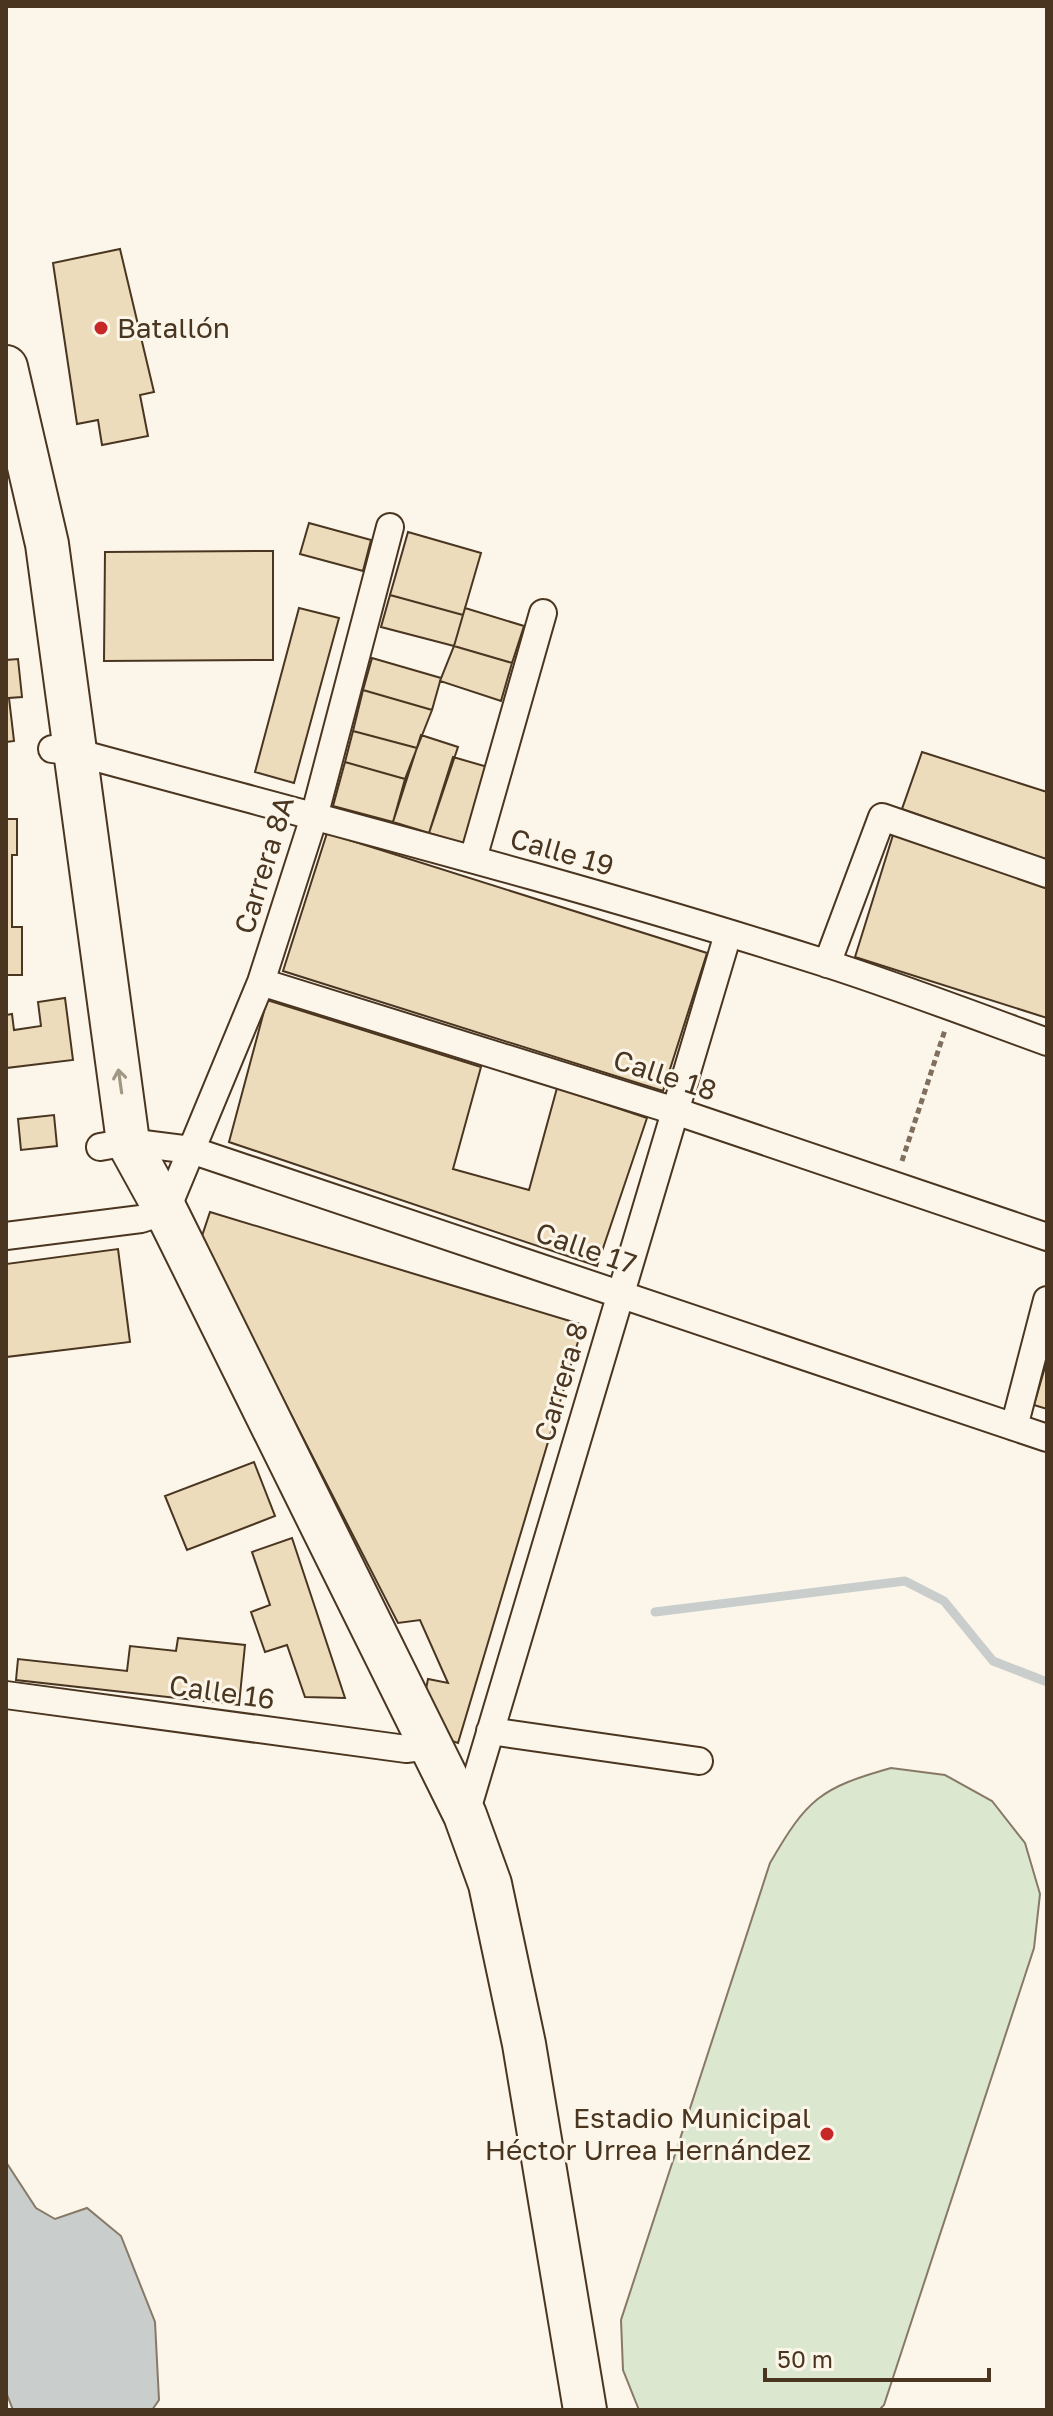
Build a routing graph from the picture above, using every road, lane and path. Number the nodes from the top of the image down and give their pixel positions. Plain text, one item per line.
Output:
1 (6, 367) edge
2 (6, 463) edge
3 (390, 527) dead end
4 (543, 613) dead end
5 (63, 751) junction
6 (314, 817) junction
7 (473, 859) junction
8 (1047, 874) edge
9 (728, 934) junction
10 (827, 964) junction
11 (261, 982) junction
12 (952, 1008) junction
13 (1047, 1042) edge
14 (675, 1111) junction
15 (114, 1144) junction
16 (191, 1150) junction
17 (895, 1185) junction
18 (154, 1215) junction
19 (6, 1236) edge
20 (1047, 1237) edge
21 (621, 1293) junction
22 (1047, 1300) edge
23 (1014, 1427) junction
24 (1047, 1438) edge
25 (6, 1695) edge
26 (490, 1731) junction
27 (418, 1747) junction
28 (699, 1761) dead end
29 (460, 1832) junction
30 (560, 2410) edge
31 (585, 2410) edge

1 - 5 main road
2 - 5 main road
3 - 6 street, Carrera 8A
4 - 7 street
5 - 6 street, Calle 19
5 - 15 main road
6 - 7 street, Calle 19
6 - 11 street, Carrera 8A
7 - 9 street, Calle 19
8 - 10 street
9 - 10 street, Calle 19
9 - 14 street, Carrera 8
10 - 12 street, Calle 19
11 - 14 street, Calle 18
11 - 16 street, Carrera 8A
12 - 13 street, Calle 19
12 - 17 path
14 - 17 street, Calle 18
14 - 21 street, Carrera 8
15 - 16 street, Calle 17
15 - 18 main road
16 - 18 street, Carrera 8A
16 - 21 street, Calle 17
17 - 20 street, Calle 18
18 - 19 street
18 - 27 main road
21 - 23 street, Calle 17
21 - 26 street, Carrera 8
22 - 23 street
23 - 24 street, Calle 17
25 - 27 street, Calle 16
26 - 28 street
26 - 29 street, Carrera 8
27 - 29 main road
29 - 30 main road
29 - 31 main road

